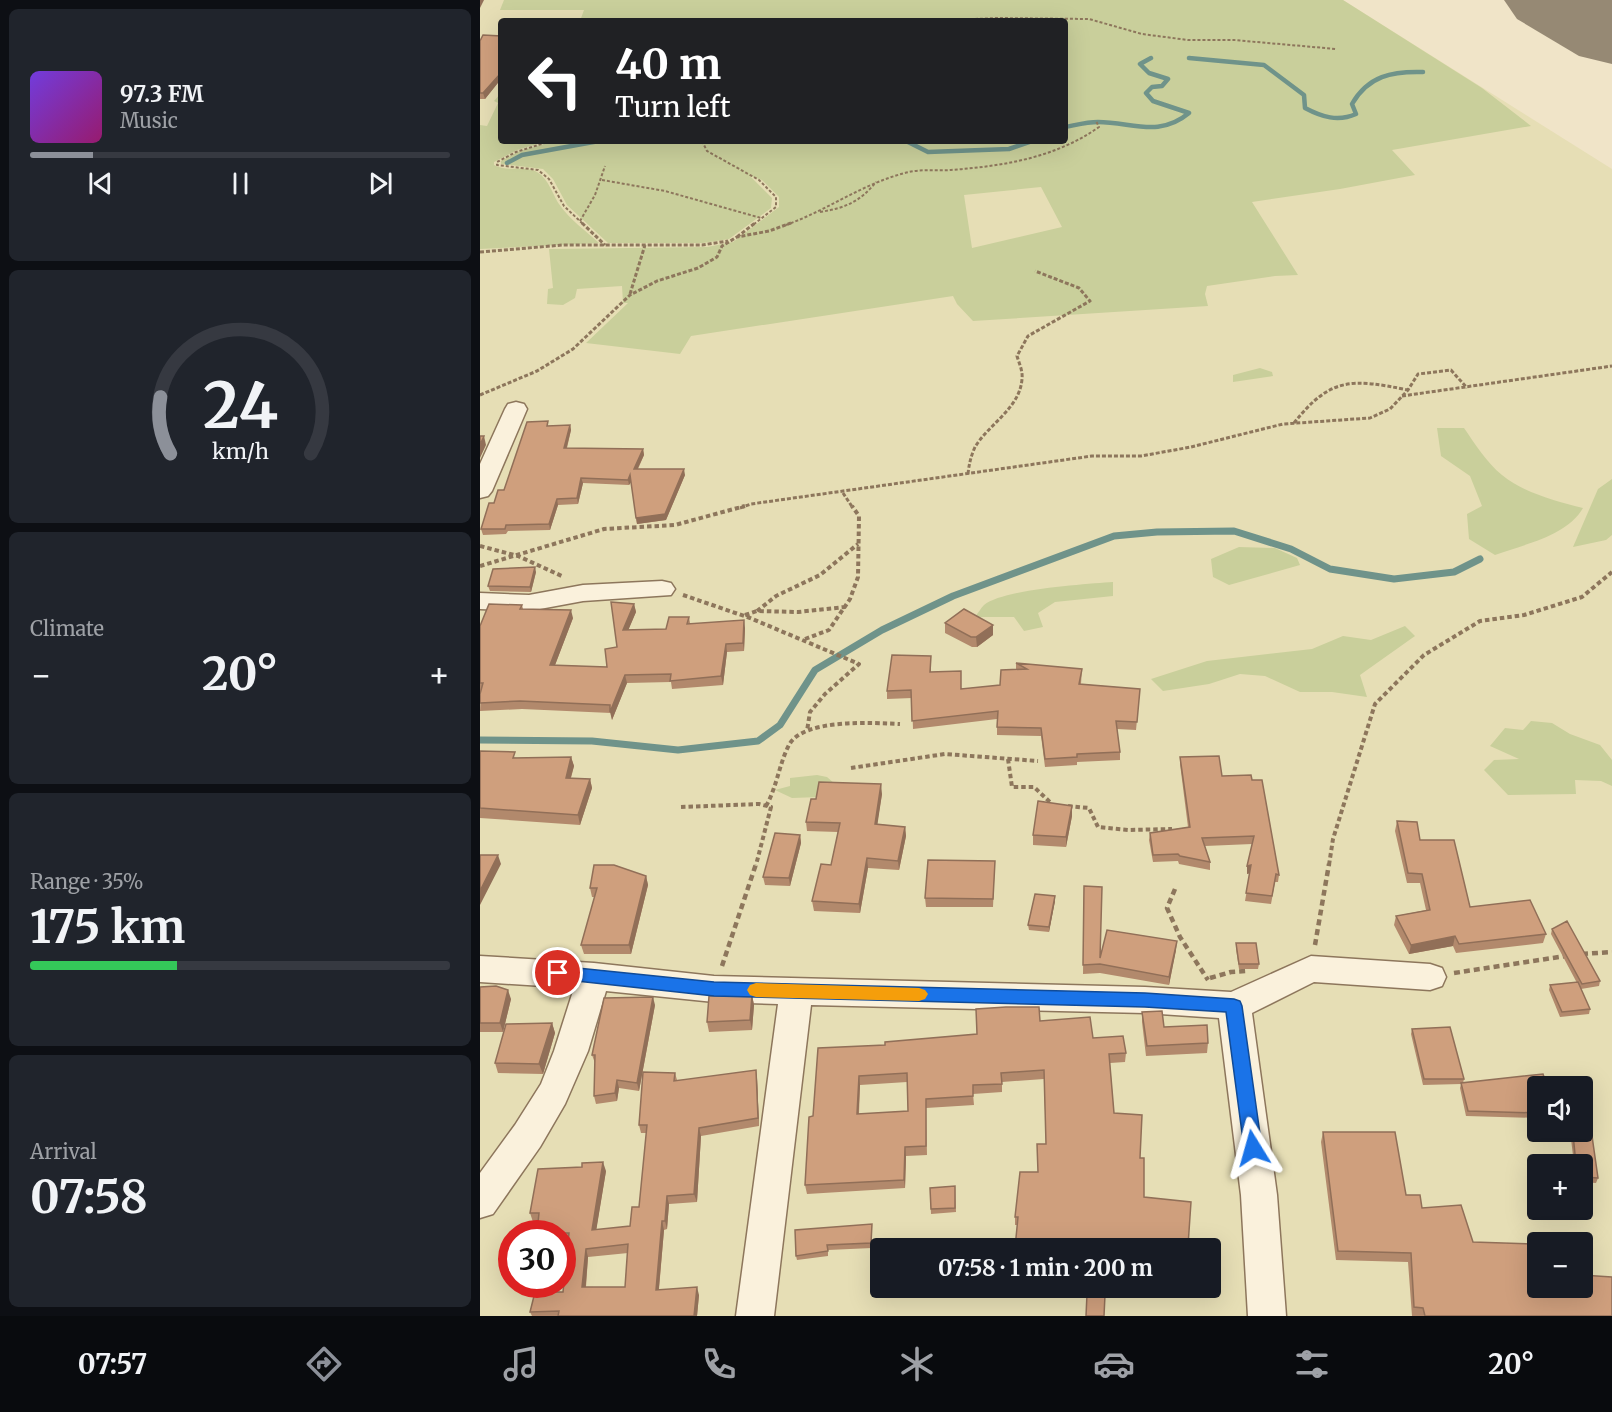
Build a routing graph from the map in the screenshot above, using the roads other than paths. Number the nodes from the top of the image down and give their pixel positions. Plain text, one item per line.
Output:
1 (516, 409) dead end
2 (480, 491) edge
3 (662, 589) road end
4 (480, 601) edge
5 (480, 969) edge
6 (594, 976) junction
7 (1430, 977) road end
8 (796, 991) junction
9 (1234, 1006) junction
10 (480, 1202) edge
11 (755, 1316) edge
12 (1267, 1316) edge

1 - 2 street
3 - 4 street
5 - 6 street
6 - 8 street
6 - 10 street
7 - 9 street
8 - 9 street
8 - 11 street
9 - 12 street

